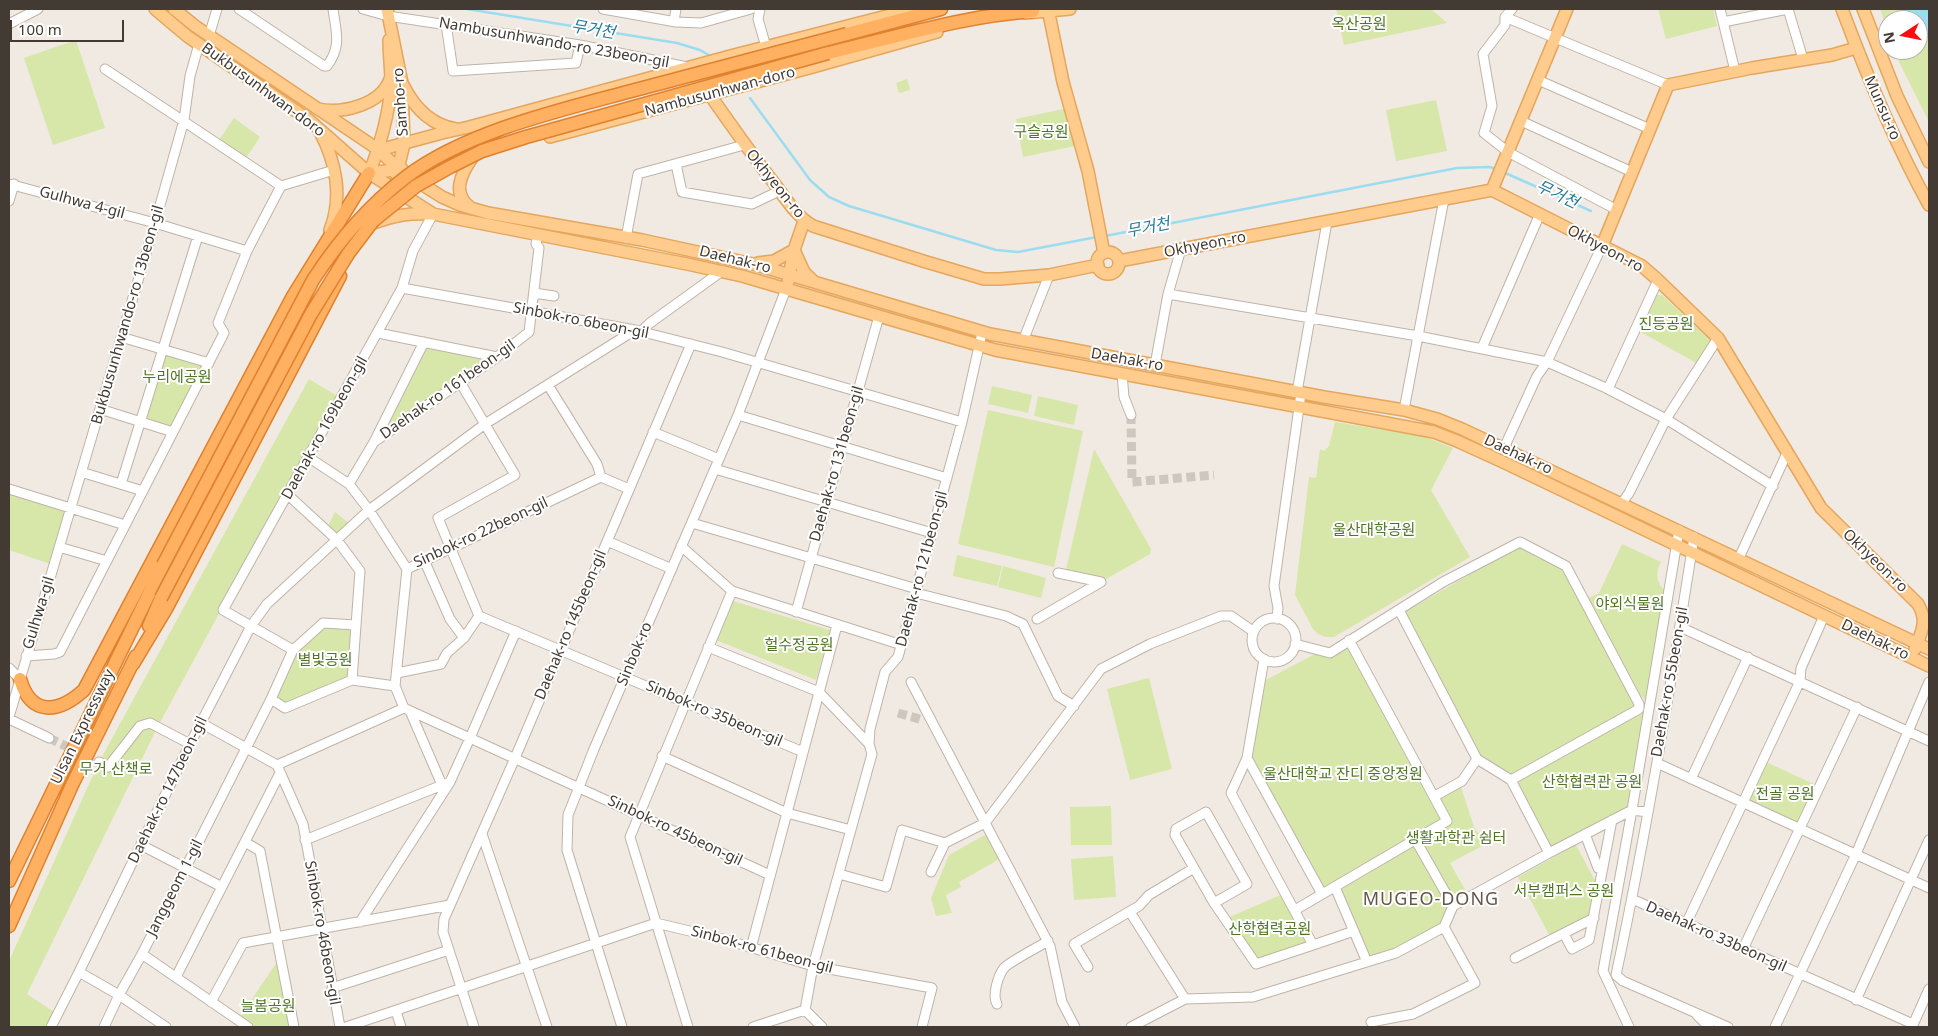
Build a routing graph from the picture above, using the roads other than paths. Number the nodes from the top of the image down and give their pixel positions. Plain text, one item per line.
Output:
1 (38, 9) edge
2 (155, 9) edge
3 (174, 9) edge
4 (217, 9) edge
5 (239, 9) edge
6 (333, 9) edge
7 (363, 9) edge
8 (603, 9) edge
9 (676, 9) edge
10 (751, 9) edge
11 (760, 9) edge
12 (914, 9) edge
13 (941, 9) edge
14 (1070, 9) edge
15 (1512, 9) edge
16 (1567, 9) edge
17 (1720, 9) edge
18 (1788, 9) edge
19 (1842, 9) edge
20 (1863, 9) edge
21 (1048, 10) edge
22 (388, 12) edge
23 (1033, 12) junction
24 (721, 13) edge
25 (1504, 13) edge
26 (674, 21) junction
27 (1723, 22) junction
28 (9, 24) edge
29 (446, 24) junction
30 (208, 36) junction
31 (1555, 38) junction
32 (199, 44) junction
33 (580, 45) junction
34 (766, 47) junction
35 (1856, 48) junction
36 (1803, 59) junction
37 (690, 67) junction
38 (105, 69) dead end
39 (1735, 71) junction
40 (391, 77) junction
41 (1538, 80) junction
42 (402, 83) junction
43 (1668, 85) junction
44 (710, 95) junction
45 (316, 109) junction
46 (184, 120) junction
47 (1521, 121) junction
48 (317, 126) junction
49 (462, 129) junction
50 (1650, 129) junction
51 (404, 144) junction
52 (744, 145) junction
53 (379, 150) junction
54 (1508, 152) junction
55 (472, 158) junction
56 (1929, 162) edge
57 (676, 164) junction
58 (398, 169) junction
59 (334, 170) junction
60 (1632, 172) junction
61 (369, 173) junction
62 (11, 184) edge
63 (389, 185) junction
64 (1494, 185) junction
65 (281, 186) junction
66 (779, 191) junction
67 (1444, 200) junction
68 (9, 201) edge
69 (1929, 204) edge
70 (473, 209) junction
71 (1617, 210) junction
72 (433, 214) junction
73 (1540, 216) junction
74 (804, 221) junction
75 (1326, 222) junction
76 (155, 223) junction
77 (374, 223) junction
78 (538, 234) junction
79 (198, 236) junction
80 (626, 238) junction
81 (325, 243) junction
82 (1602, 246) junction
83 (1103, 249) junction
84 (1181, 249) junction
85 (794, 250) junction
86 (247, 251) junction
87 (1119, 261) junction
88 (753, 264) junction
89 (1098, 265) junction
90 (722, 271) junction
91 (789, 275) junction
92 (1049, 275) junction
93 (1658, 280) junction
94 (813, 282) junction
95 (402, 288) junction
96 (786, 289) junction
97 (534, 294) junction
98 (1168, 294) junction
99 (554, 296) dead end
100 (531, 312) junction
101 (879, 316) junction
102 (1310, 318) junction
103 (638, 331) junction
104 (982, 332) junction
105 (378, 333) junction
106 (1418, 336) junction
107 (121, 337) junction
108 (1718, 338) junction
109 (1023, 341) junction
110 (424, 342) junction
111 (690, 344) junction
112 (979, 346) junction
113 (1482, 348) junction
114 (163, 349) junction
115 (497, 357) junction
116 (758, 362) junction
117 (1547, 362) junction
118 (209, 363) junction
119 (1155, 365) junction
120 (1122, 374) junction
121 (1238, 381) junction
122 (460, 382) junction
123 (548, 385) junction
124 (1608, 389) junction
125 (858, 390) junction
126 (1299, 393) junction
127 (1236, 396) junction
128 (1358, 403) junction
129 (1298, 408) junction
130 (100, 409) junction
131 (1404, 410) junction
132 (1131, 415) tunnel mouth
133 (738, 416) junction
134 (1356, 418) junction
135 (1666, 419) junction
136 (141, 422) junction
137 (962, 422) junction
138 (485, 424) junction
139 (173, 432) junction
140 (653, 432) junction
141 (374, 442) junction
142 (843, 446) junction
143 (1504, 448) junction
144 (1787, 453) junction
145 (308, 457) junction
146 (719, 458) junction
147 (714, 469) junction
148 (81, 472) junction
149 (601, 477) junction
150 (947, 478) junction
151 (121, 484) junction
152 (349, 484) junction
153 (1773, 486) junction
154 (9, 489) edge
155 (629, 489) junction
156 (143, 491) junction
157 (287, 494) junction
158 (827, 502) junction
159 (1622, 503) junction
160 (70, 509) junction
161 (369, 510) junction
162 (692, 523) junction
163 (125, 526) junction
164 (1679, 530) junction
165 (932, 533) junction
166 (1694, 537) junction
167 (337, 540) junction
168 (607, 541) junction
169 (1677, 545) junction
170 (682, 546) junction
171 (59, 547) junction
172 (450, 548) junction
173 (160, 549) junction
174 (1691, 552) junction
175 (811, 558) junction
176 (1738, 558) junction
177 (424, 560) junction
178 (107, 561) junction
179 (407, 569) junction
180 (672, 569) junction
181 (1058, 573) dead end
182 (732, 591) junction
183 (916, 591) junction
184 (1400, 610) junction
185 (796, 612) junction
186 (479, 616) junction
187 (1824, 616) junction
188 (1037, 619) dead end
189 (1277, 619) junction
190 (1926, 619) edge
191 (356, 624) junction
192 (837, 625) junction
193 (250, 626) junction
194 (1680, 627) junction
195 (516, 631) junction
196 (1254, 632) junction
197 (464, 638) junction
198 (1349, 640) junction
199 (1917, 643) junction
200 (902, 644) junction
201 (1295, 644) junction
202 (708, 647) junction
203 (1929, 649) edge
204 (293, 650) junction
205 (561, 650) junction
206 (26, 656) junction
207 (120, 657) junction
208 (1748, 657) junction
209 (1911, 657) junction
210 (1264, 659) junction
211 (133, 664) junction
212 (1929, 666) edge
213 (9, 668) edge
214 (397, 673) junction
215 (625, 677) junction
216 (20, 679) junction
217 (352, 680) junction
218 (1800, 681) junction
219 (911, 682) dead end
220 (1929, 682) edge
221 (396, 686) junction
222 (819, 692) junction
223 (12, 696) edge
224 (271, 699) junction
225 (685, 702) junction
226 (1650, 703) junction
227 (1074, 706) junction
228 (1856, 707) junction
229 (407, 709) junction
230 (1639, 709) junction
231 (9, 718) edge
232 (923, 720) tunnel mouth
233 (201, 723) junction
234 (933, 723) junction
235 (1908, 731) junction
236 (49, 738) tunnel mouth
237 (470, 738) junction
238 (1929, 741) edge
239 (190, 744) junction
240 (869, 744) junction
241 (246, 748) junction
242 (803, 752) junction
243 (662, 756) junction
244 (515, 758) junction
245 (1247, 758) junction
246 (1477, 759) junction
247 (99, 762) dead end
248 (1657, 763) junction
249 (278, 769) junction
250 (1692, 779) junction
251 (1511, 780) junction
252 (446, 783) junction
253 (579, 788) junction
254 (1436, 796) junction
255 (1743, 802) junction
256 (1632, 810) junction
257 (1648, 812) junction
258 (787, 814) junction
259 (638, 815) junction
260 (1612, 820) junction
261 (985, 822) junction
262 (1800, 828) junction
263 (851, 830) junction
264 (482, 834) junction
265 (1585, 834) junction
266 (1416, 839) junction
267 (305, 840) junction
268 (1929, 840) edge
269 (245, 842) junction
270 (945, 843) junction
271 (141, 846) junction
272 (1549, 852) junction
273 (1856, 854) junction
274 (185, 868) junction
275 (1194, 868) junction
276 (1603, 868) junction
277 (931, 872) dead end
278 (839, 874) junction
279 (770, 875) junction
280 (1911, 880) junction
281 (9, 882) edge
282 (222, 887) junction
283 (1335, 887) junction
284 (1929, 888) edge
285 (1322, 894) junction
286 (1632, 899) junction
287 (1214, 903) junction
288 (450, 905) junction
289 (1453, 906) junction
290 (1295, 910) junction
291 (1130, 912) junction
292 (1594, 918) junction
293 (360, 922) junction
294 (656, 922) junction
295 (1686, 924) junction
296 (9, 926) edge
297 (1444, 926) junction
298 (322, 929) junction
299 (1354, 931) junction
300 (1564, 934) junction
301 (276, 937) junction
302 (1048, 941) junction
303 (595, 943) junction
304 (1313, 945) junction
305 (751, 948) junction
306 (1743, 949) junction
307 (449, 950) junction
308 (142, 954) junction
309 (1515, 958) dead end
310 (1367, 962) junction
311 (526, 966) junction
312 (814, 966) junction
313 (1088, 967) dead end
314 (79, 972) junction
315 (1800, 975) junction
316 (176, 977) junction
317 (332, 988) junction
318 (461, 988) junction
319 (1929, 989) edge
320 (119, 995) junction
321 (1185, 999) junction
322 (1856, 1000) junction
323 (211, 1002) junction
324 (997, 1004) dead end
325 (396, 1010) junction
326 (806, 1010) junction
327 (1693, 1011) junction
328 (1371, 1022) dead end
329 (1912, 1026) edge
330 (51, 1027) edge
331 (104, 1027) edge
332 (166, 1027) edge
333 (248, 1027) edge
334 (294, 1027) edge
335 (340, 1027) edge
336 (346, 1027) edge
337 (401, 1027) edge
338 (474, 1027) edge
339 (547, 1027) edge
340 (622, 1027) edge
341 (688, 1027) edge
342 (753, 1027) edge
343 (822, 1027) edge
344 (922, 1027) edge
345 (1075, 1027) edge
346 (1131, 1027) edge
347 (1630, 1027) edge
348 (1709, 1027) edge
349 (1728, 1027) edge
350 (1776, 1027) edge

1 - 28 street
2 - 32 main road, Bukbusunhwan-doro
3 - 30 main road, Bukbusunhwan-doro
4 - 30 street
5 - 6 street
7 - 22 street, Nambusunhwando-ro 23beon-gil
8 - 26 street
9 - 26 street
10 - 24 street
11 - 34 street
12 - 34 main road, Nambusunhwan-doro
13 - 207 highway, Ulsan Expressway, bridge
14 - 21 main road, Nambusunhwan-doro
15 - 25 street
16 - 31 main road
17 - 27 street
18 - 27 street
18 - 36 street
19 - 35 main road, Munsu-ro
20 - 56 main road, Munsu-ro
21 - 23 main road, Nambusunhwan-doro
21 - 83 main road
22 - 29 street, Nambusunhwando-ro 23beon-gil
22 - 40 main road, Samho-ro
22 - 42 main road, Samho-ro
23 - 44 main road, Nambusunhwan-doro
23 - 211 highway, Ulsan Expressway, bridge
24 - 26 street
25 - 31 street
25 - 54 street
27 - 39 street
29 - 33 street, Nambusunhwando-ro 23beon-gil
29 - 33 street
30 - 45 main road, Bukbusunhwan-doro
31 - 41 main road
31 - 43 street
32 - 46 street, Bukbusunhwando-ro 13beon-gil
32 - 48 main road, Bukbusunhwan-doro
33 - 37 street, Nambusunhwando-ro 23beon-gil
34 - 37 main road, Nambusunhwan-doro
35 - 36 main road
35 - 69 main road, Munsu-ro
36 - 39 main road
37 - 49 main road, Nambusunhwan-doro
38 - 46 street
39 - 43 main road
40 - 45 main road
40 - 53 main road, Samho-ro
41 - 47 main road
41 - 50 street
42 - 49 main road
42 - 51 main road, Samho-ro
43 - 50 main road
44 - 52 main road, Okhyeon-ro
44 - 55 main road, Nambusunhwan-doro
45 - 53 main road, Daehak-ro
46 - 65 street
46 - 76 street, Bukbusunhwando-ro 13beon-gil
47 - 54 main road
47 - 60 street
48 - 59 main road
48 - 61 main road, Bukbusunhwan-doro
49 - 51 main road, Nambusunhwan-doro
50 - 60 main road
51 - 53 main road, Nambusunhwan-doro
51 - 58 main road, Samho-ro
52 - 57 street
52 - 66 main road, Okhyeon-ro
53 - 58 main road, Daehak-ro
53 - 61 main road, Samho-ro
54 - 64 main road
54 - 71 street
55 - 58 main road, Nambusunhwan-doro
55 - 70 main road
57 - 66 street
57 - 80 street
58 - 61 main road, Nambusunhwan-doro
58 - 63 main road, Samho-ro
58 - 70 main road, Daehak-ro
59 - 65 street
59 - 81 main road
60 - 71 main road
61 - 63 main road, Daehak-ro
61 - 81 highway
62 - 68 street
62 - 76 street, Gulhwa 4-gil
63 - 72 main road, Daehak-ro
63 - 77 highway
64 - 67 main road, Okhyeon-ro
64 - 73 main road, Okhyeon-ro
65 - 86 street
66 - 74 main road, Okhyeon-ro
67 - 75 main road, Okhyeon-ro
67 - 106 street
70 - 80 main road, Daehak-ro
71 - 82 main road
72 - 77 main road
72 - 78 main road, Daehak-ro
72 - 95 street, Daehak-ro 169beon-gil
73 - 82 main road, Okhyeon-ro
73 - 113 street
74 - 85 main road
74 - 92 main road, Okhyeon-ro
75 - 84 main road, Okhyeon-ro
75 - 102 street
76 - 79 street, Gulhwa 4-gil
76 - 107 street, Bukbusunhwando-ro 13beon-gil
77 - 211 highway
78 - 90 main road, Daehak-ro
78 - 97 street, Daehak-ro 161beon-gil
79 - 86 street, Gulhwa 4-gil
79 - 114 street
80 - 88 main road, Daehak-ro
81 - 173 highway
82 - 93 main road, Okhyeon-ro
82 - 117 street
83 - 87 main road
83 - 89 main road
84 - 87 main road, Okhyeon-ro
84 - 98 street
85 - 88 main road
85 - 91 main road
85 - 94 main road
86 - 118 street
87 - 89 main road
88 - 91 main road, Daehak-ro
89 - 92 main road, Okhyeon-ro
90 - 96 main road, Daehak-ro
90 - 103 street, Daehak-ro 147beon-gil
91 - 94 main road, Daehak-ro
91 - 96 main road
92 - 109 street
93 - 108 main road, Okhyeon-ro
93 - 124 street
94 - 104 main road, Daehak-ro
95 - 100 street, Sinbok-ro 6beon-gil
95 - 105 street, Daehak-ro 169beon-gil
96 - 101 main road, Daehak-ro
96 - 116 street, Sinbok-ro
97 - 99 street
97 - 100 street, Daehak-ro 161beon-gil
98 - 102 street
98 - 119 street
100 - 103 street, Sinbok-ro 6beon-gil
100 - 115 street, Daehak-ro 161beon-gil
101 - 112 main road, Daehak-ro
101 - 125 street, Daehak-ro 131beon-gil
102 - 106 street
102 - 126 street
103 - 111 street, Sinbok-ro 6beon-gil
103 - 123 street, Daehak-ro 147beon-gil
104 - 109 main road, Daehak-ro
104 - 112 street, Daehak-ro 121beon-gil
105 - 110 street
105 - 145 street, Daehak-ro 169beon-gil
106 - 113 street
106 - 131 street
107 - 114 street
107 - 130 street, Bukbusunhwando-ro 13beon-gil
108 - 135 street
108 - 144 main road, Okhyeon-ro
109 - 119 main road, Daehak-ro
110 - 115 street
110 - 141 street
111 - 116 street, Sinbok-ro 6beon-gil
111 - 140 street, Daehak-ro 145beon-gil
112 - 120 main road, Daehak-ro
112 - 137 street, Daehak-ro 121beon-gil
113 - 117 street
114 - 118 street
114 - 136 street
115 - 122 street, Daehak-ro 161beon-gil
116 - 125 street, Sinbok-ro 6beon-gil
116 - 133 street, Sinbok-ro
117 - 124 street
117 - 143 street
118 - 139 street
119 - 121 main road, Daehak-ro
120 - 127 main road, Daehak-ro
120 - 132 street
121 - 126 main road, Daehak-ro
121 - 127 main road
122 - 138 street
122 - 141 street, Daehak-ro 161beon-gil
123 - 138 street, Daehak-ro 147beon-gil
123 - 149 street
124 - 135 street
125 - 137 street, Sinbok-ro 6beon-gil
125 - 142 street, Daehak-ro 131beon-gil
126 - 128 main road, Daehak-ro
126 - 129 street
127 - 129 main road, Daehak-ro
128 - 131 main road, Daehak-ro
128 - 134 main road
129 - 134 main road, Daehak-ro
129 - 189 street
130 - 136 street
130 - 148 street, Bukbusunhwando-ro 13beon-gil
131 - 143 main road, Daehak-ro
133 - 142 street
133 - 146 street, Sinbok-ro
134 - 169 main road, Daehak-ro
135 - 153 street
135 - 159 street
136 - 139 street
136 - 151 street
137 - 150 street, Daehak-ro 121beon-gil
138 - 161 street, Daehak-ro 147beon-gil
138 - 172 street
139 - 156 street
140 - 146 street
140 - 155 street, Daehak-ro 145beon-gil
141 - 152 street, Daehak-ro 161beon-gil
142 - 150 street
142 - 158 street, Daehak-ro 131beon-gil
143 - 159 main road, Daehak-ro
144 - 153 street
144 - 190 main road, Okhyeon-ro
145 - 152 street
145 - 157 street, Daehak-ro 169beon-gil
146 - 147 street, Sinbok-ro
147 - 158 street
147 - 162 street, Sinbok-ro
148 - 151 street
148 - 160 street, Bukbusunhwando-ro 13beon-gil
149 - 155 street
149 - 172 street, Sinbok-ro 22beon-gil
150 - 165 street, Daehak-ro 121beon-gil
151 - 156 street
152 - 161 street
153 - 176 street
154 - 160 street
155 - 168 street, Daehak-ro 145beon-gil
156 - 163 street
157 - 167 street
157 - 193 street, Daehak-ro 169beon-gil
158 - 165 street
158 - 175 street, Daehak-ro 131beon-gil
159 - 164 main road, Daehak-ro
160 - 163 street
160 - 171 street, Gulhwa-gil
161 - 167 street, Daehak-ro 147beon-gil
161 - 179 street
162 - 170 street, Sinbok-ro
162 - 175 street
163 - 178 street
164 - 166 main road, Daehak-ro
164 - 169 street
165 - 183 street, Daehak-ro 121beon-gil
166 - 174 street, Daehak-ro 55beon-gil
166 - 176 main road, Daehak-ro
167 - 191 street
167 - 193 street, Daehak-ro 147beon-gil
168 - 180 street
168 - 205 street, Daehak-ro 145beon-gil
169 - 174 main road, Daehak-ro
169 - 226 street
170 - 180 street, Sinbok-ro
170 - 182 street
171 - 178 street
171 - 206 street, Gulhwa-gil
172 - 177 street, Sinbok-ro 22beon-gil
172 - 186 street
173 - 207 highway
173 - 216 highway
174 - 187 main road, Daehak-ro
174 - 194 street, Daehak-ro 55beon-gil
175 - 183 street
175 - 185 street, Daehak-ro 131beon-gil
176 - 199 main road, Daehak-ro
177 - 179 street, Sinbok-ro 22beon-gil
177 - 197 street
178 - 206 street
179 - 214 street, Sinbok-ro 22beon-gil
180 - 215 street, Sinbok-ro
181 - 188 street
182 - 185 street
182 - 202 street
183 - 200 street, Daehak-ro 121beon-gil
183 - 227 street
184 - 198 street
184 - 230 street
184 - 246 street
185 - 192 street
186 - 195 street, Sinbok-ro 35beon-gil
186 - 197 street
187 - 209 main road, Daehak-ro
187 - 218 street
189 - 196 street
189 - 201 street
190 - 199 main road, Okhyeon-ro
191 - 204 street
191 - 217 street
192 - 200 street
192 - 222 street
193 - 204 street
193 - 233 street, Daehak-ro 147beon-gil
194 - 208 street
194 - 248 street, Daehak-ro 55beon-gil
195 - 205 street, Sinbok-ro 35beon-gil
195 - 237 street
196 - 210 street
196 - 227 street
197 - 214 street
198 - 201 street
198 - 254 street
199 - 203 main road, Daehak-ro
199 - 209 main road, Okhyeon-ro
200 - 240 street, Daehak-ro 121beon-gil
201 - 210 street
202 - 222 street
202 - 225 street
204 - 224 street
205 - 215 street, Sinbok-ro 35beon-gil
205 - 244 street, Daehak-ro 145beon-gil
206 - 216 street, Gulhwa-gil
207 - 281 highway, Ulsan Expressway
208 - 218 street
208 - 250 street
209 - 212 main road, Daehak-ro
210 - 245 street
211 - 296 highway, Ulsan Expressway
213 - 216 street
214 - 221 street, Sinbok-ro 22beon-gil
215 - 225 street, Sinbok-ro 35beon-gil
215 - 253 street, Sinbok-ro
216 - 223 street, Gulhwa-gil
217 - 221 street
217 - 224 street
218 - 228 street
218 - 255 street
219 - 234 street
220 - 235 street, Daehak-ro 33beon-gil
221 - 229 street, Sinbok-ro 22beon-gil
222 - 240 street
222 - 242 street
223 - 231 street, Gulhwa-gil
224 - 241 street
225 - 242 street, Sinbok-ro 35beon-gil
225 - 243 street
226 - 230 street
226 - 256 street
227 - 261 street
228 - 235 street
228 - 262 street
229 - 237 street
229 - 249 street
229 - 252 street
230 - 251 street
231 - 236 street
232 - 234 street
233 - 239 street, Daehak-ro 147beon-gil
233 - 241 street
234 - 261 street
235 - 238 street
235 - 273 street, Daehak-ro 33beon-gil
237 - 244 street
237 - 252 street
239 - 247 street
239 - 271 street, Daehak-ro 147beon-gil
240 - 263 street, Daehak-ro 121beon-gil
241 - 249 street
241 - 274 street, Janggeom 1-gil
242 - 258 street
243 - 258 street
243 - 259 street
244 - 253 street
244 - 264 street, Daehak-ro 145beon-gil
245 - 285 street
245 - 290 street
246 - 251 street
246 - 254 street
248 - 250 street
248 - 257 street, Daehak-ro 55beon-gil
249 - 267 street, Sinbok-ro 46beon-gil
249 - 269 street
250 - 255 street
251 - 272 street
252 - 267 street, Sinbok-ro 46beon-gil
252 - 293 street
253 - 259 street, Sinbok-ro 45beon-gil
253 - 303 street, Sinbok-ro
254 - 266 street
255 - 262 street
255 - 295 street
256 - 257 street
256 - 260 street
256 - 347 street
257 - 286 street, Daehak-ro 55beon-gil
258 - 263 street
258 - 279 street
259 - 279 street, Sinbok-ro 45beon-gil
259 - 294 street
260 - 265 street
260 - 276 street
261 - 270 street
261 - 302 street
262 - 273 street
262 - 306 street
263 - 278 street, Daehak-ro 121beon-gil
264 - 288 street, Daehak-ro 145beon-gil
264 - 311 street
265 - 272 street
265 - 276 street
266 - 283 street
266 - 289 street
267 - 298 street, Sinbok-ro 46beon-gil
268 - 280 street
269 - 282 street
269 - 301 street
270 - 277 street
270 - 278 street
271 - 274 street
271 - 314 street, Daehak-ro 147beon-gil
272 - 289 street
273 - 280 street
273 - 315 street, Daehak-ro 33beon-gil
274 - 282 street
274 - 308 street, Janggeom 1-gil
275 - 287 street
275 - 287 street
275 - 291 street
276 - 292 street
278 - 312 street, Daehak-ro 121beon-gil
279 - 305 street
280 - 284 street
280 - 322 street
282 - 316 street
283 - 285 street
283 - 299 street
285 - 290 street
286 - 295 street, Daehak-ro 33beon-gil
286 - 327 street, Daehak-ro 55beon-gil
287 - 304 street
288 - 293 street
288 - 307 street, Daehak-ro 145beon-gil
289 - 297 street
290 - 304 street
291 - 313 street
291 - 321 street
292 - 300 street
292 - 300 street
293 - 298 street
294 - 303 street
294 - 305 street, Sinbok-ro 61beon-gil
294 - 341 street
295 - 306 street, Daehak-ro 33beon-gil
297 - 310 street
297 - 328 street
298 - 301 street
298 - 317 street, Sinbok-ro 46beon-gil
299 - 304 street
299 - 310 street
300 - 309 street
301 - 323 street
301 - 334 street
302 - 324 street
302 - 345 street
303 - 311 street
303 - 340 street, Sinbok-ro
305 - 312 street, Sinbok-ro 61beon-gil
306 - 315 street, Daehak-ro 33beon-gil
307 - 317 street
307 - 318 street, Daehak-ro 145beon-gil
308 - 316 street
308 - 320 street, Janggeom 1-gil
310 - 321 street
311 - 318 street
311 - 339 street
312 - 326 street, Daehak-ro 121beon-gil
312 - 344 street, Sinbok-ro 61beon-gil
314 - 320 street
314 - 330 street, Daehak-ro 147beon-gil
315 - 322 street
315 - 350 street, Daehak-ro 33beon-gil
316 - 323 street
317 - 335 street, Sinbok-ro 46beon-gil
318 - 325 street
318 - 338 street, Daehak-ro 145beon-gil
319 - 329 street
320 - 331 street, Janggeom 1-gil
320 - 332 street
321 - 346 street
322 - 329 street
323 - 333 street
325 - 336 street
325 - 337 street
326 - 342 street
326 - 343 street
327 - 348 street
327 - 349 street

